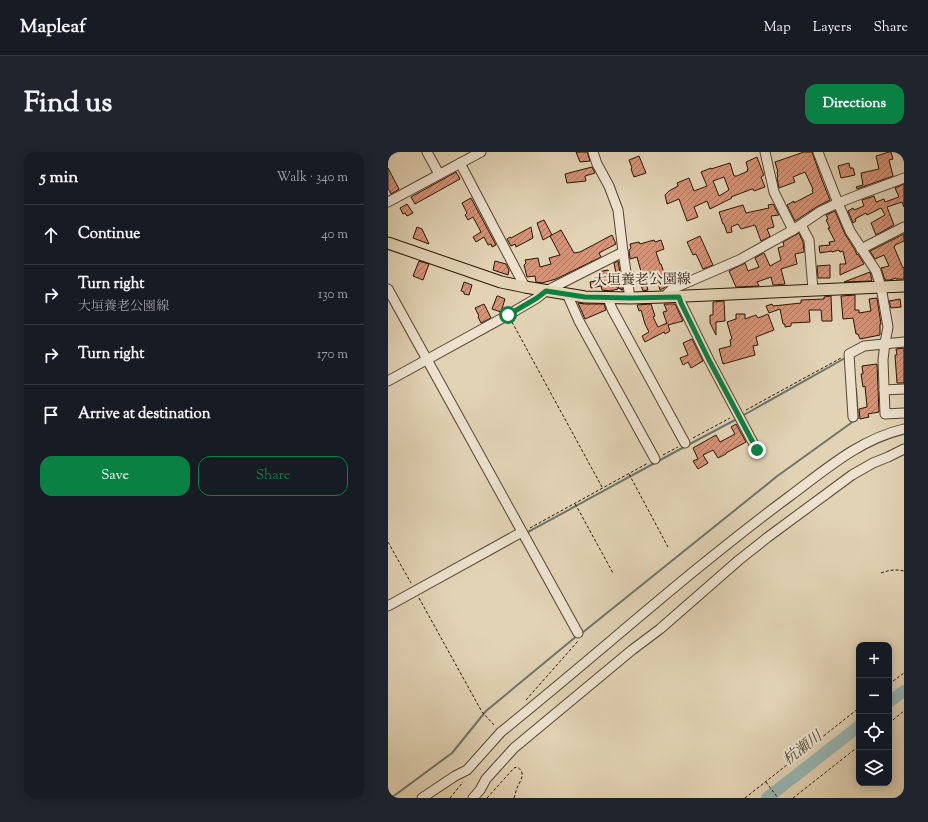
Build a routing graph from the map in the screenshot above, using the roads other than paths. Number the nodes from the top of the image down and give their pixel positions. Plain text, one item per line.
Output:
1 (427, 152) edge
2 (481, 152) edge
3 (593, 152) edge
4 (765, 152) edge
5 (818, 152) edge
6 (460, 163) junction
7 (439, 174) junction
8 (904, 178) edge
9 (388, 202) edge
10 (838, 203) junction
11 (904, 227) edge
12 (797, 228) junction
13 (388, 243) edge
14 (861, 249) junction
15 (623, 252) junction
16 (904, 286) edge
17 (880, 287) junction
18 (525, 288) junction
19 (388, 289) edge
20 (813, 290) junction
21 (546, 291) junction
22 (567, 294) junction
23 (664, 297) junction
24 (679, 297) junction
25 (608, 298) junction
26 (630, 298) junction
27 (904, 342) edge
28 (884, 343) junction
29 (427, 360) junction
30 (388, 381) edge
31 (904, 388) edge
32 (884, 390) junction
33 (904, 413) edge
34 (854, 417) dead end
35 (904, 429) edge
36 (685, 443) road end
37 (757, 450) dead end
38 (902, 452) edge
39 (655, 459) road end
40 (522, 532) junction
41 (388, 606) edge
42 (578, 633) road end
43 (422, 798) edge
44 (473, 798) edge

1 - 7 street
2 - 6 street
3 - 15 street
4 - 12 street
5 - 10 street
6 - 7 street
6 - 18 street
7 - 9 street
8 - 10 street
10 - 12 street
10 - 14 street
11 - 14 street
12 - 20 street
12 - 23 street
13 - 18 main road, 大垣養老公園線
14 - 17 street
15 - 21 street
15 - 26 street
16 - 17 main road, 大垣養老公園線
17 - 20 main road, 大垣養老公園線
17 - 28 street
18 - 21 main road, 大垣養老公園線
19 - 29 street
20 - 24 main road, 大垣養老公園線
21 - 22 main road, 大垣養老公園線
21 - 29 street
22 - 25 main road, 大垣養老公園線
22 - 39 street
23 - 24 main road, 大垣養老公園線
23 - 26 main road, 大垣養老公園線
24 - 37 street
25 - 26 main road, 大垣養老公園線
25 - 36 street
27 - 28 street
28 - 32 street
28 - 34 street
29 - 30 street
29 - 40 street
31 - 32 street
32 - 33 street
35 - 43 street
38 - 44 street
40 - 41 street
40 - 42 street

